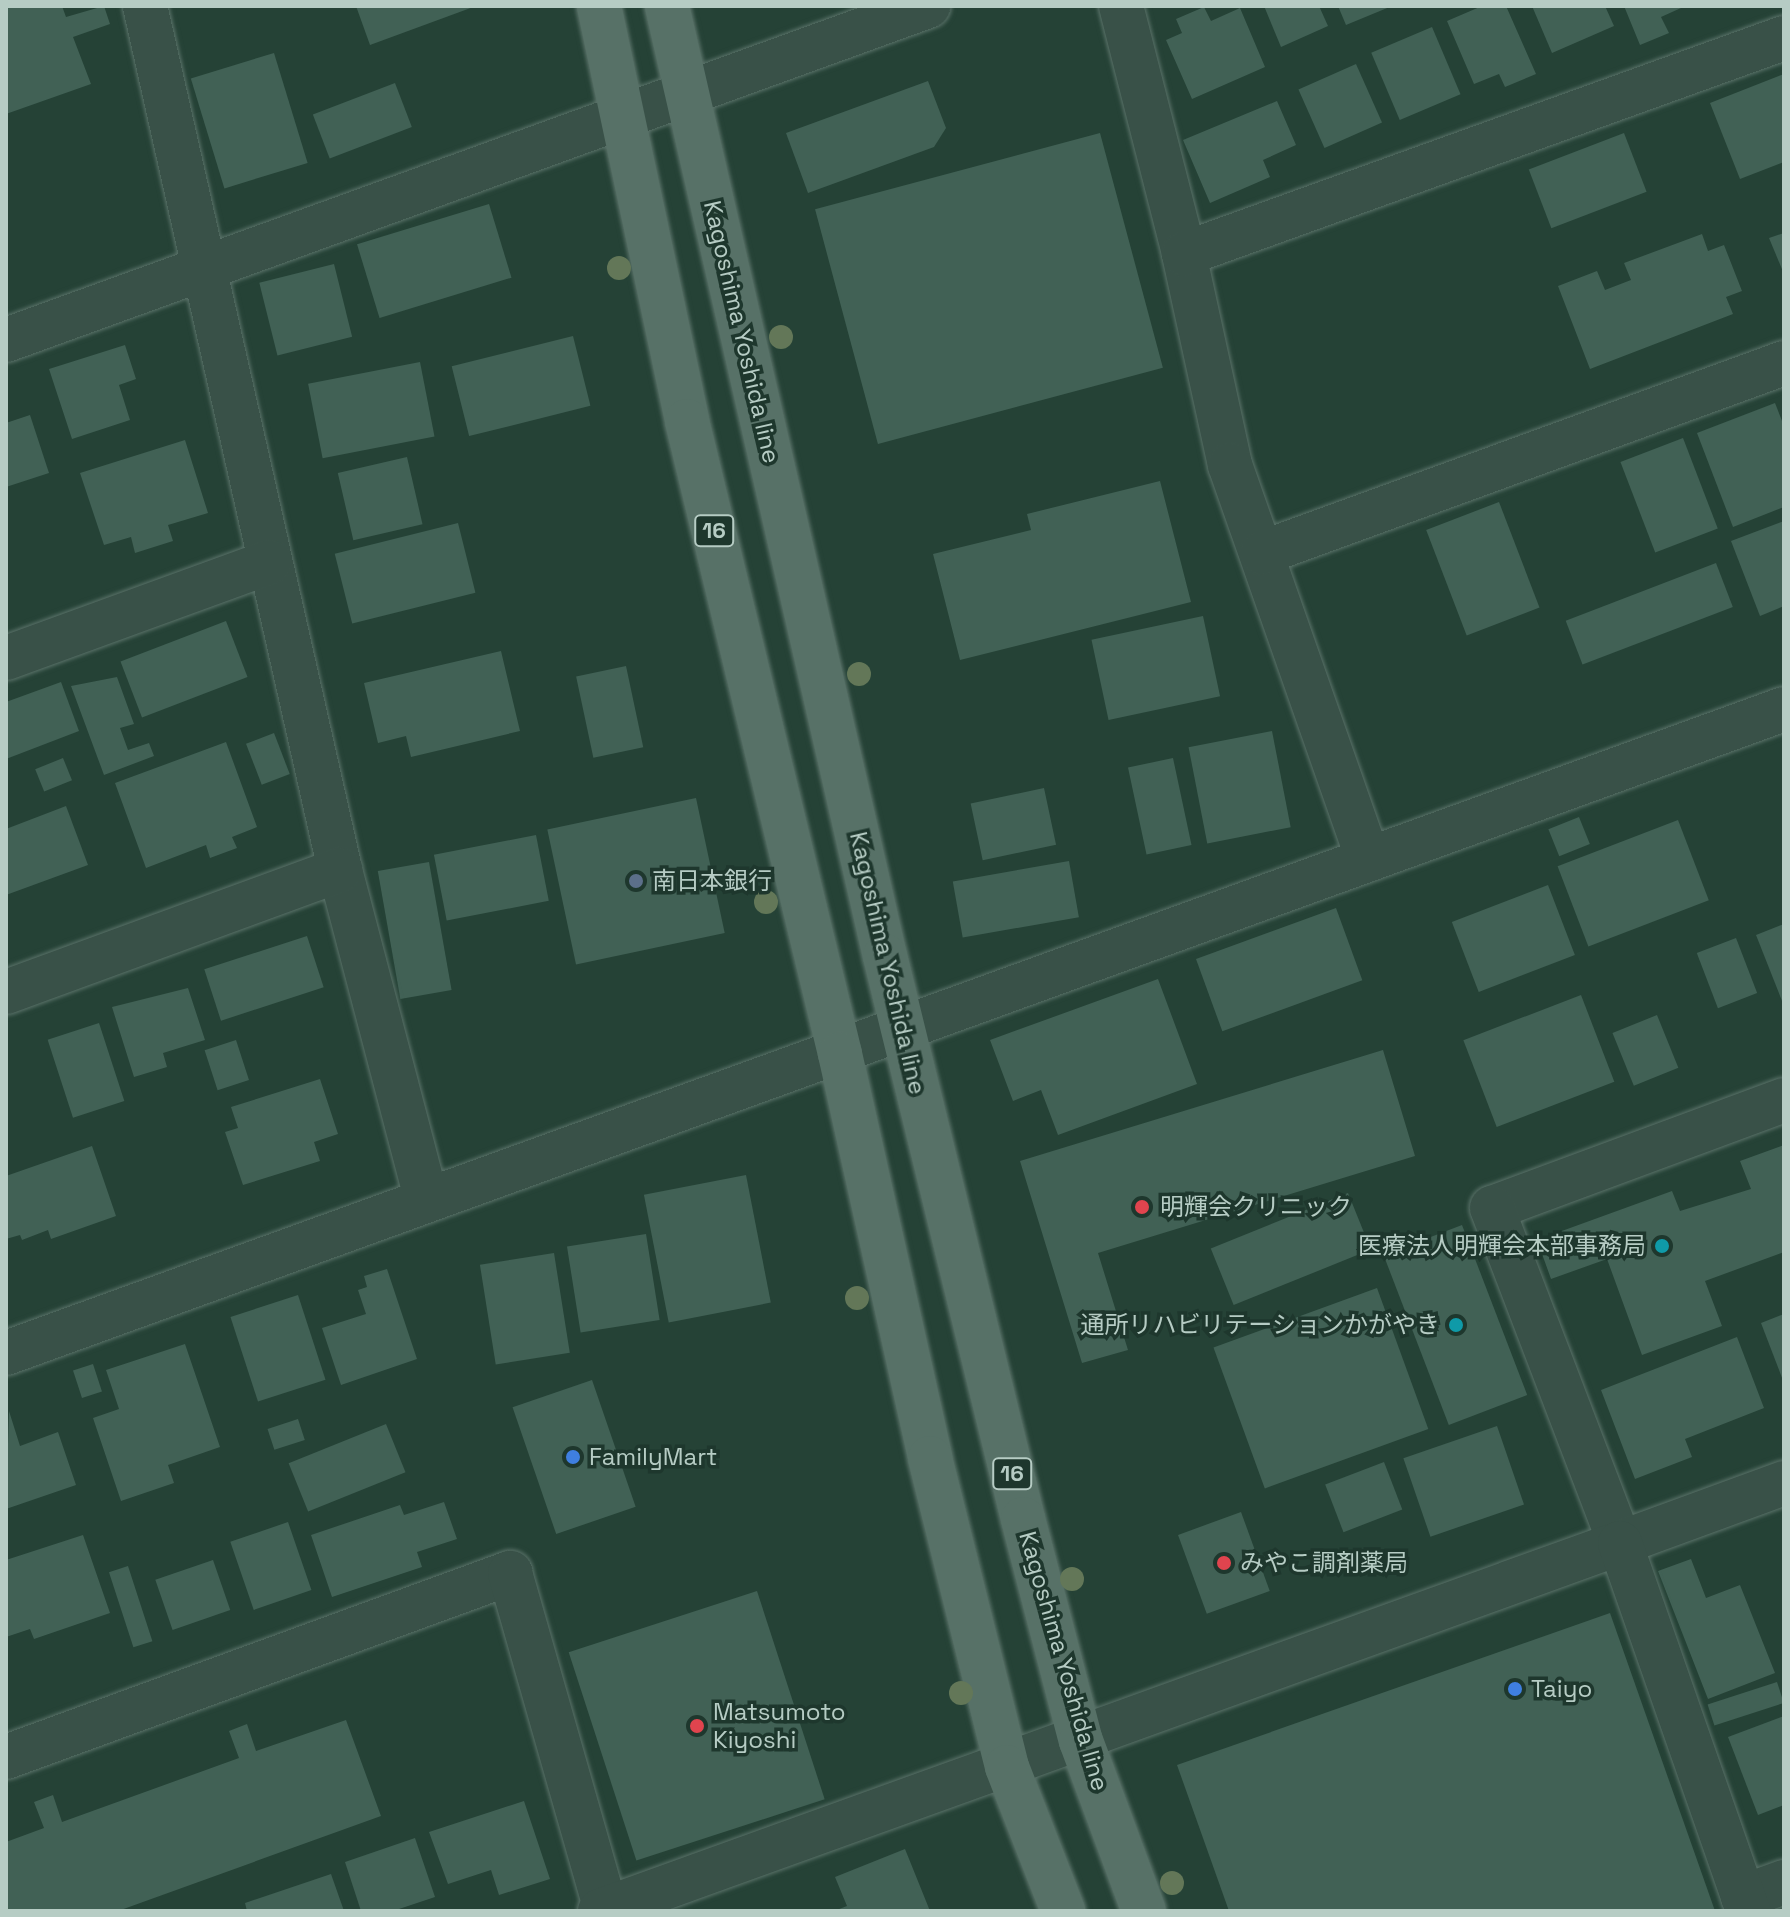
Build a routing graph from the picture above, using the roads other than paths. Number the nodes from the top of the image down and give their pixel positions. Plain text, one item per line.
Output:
1 (145, 6) edge
2 (599, 6) edge
3 (667, 6) edge
4 (928, 6) edge
5 (1121, 6) edge
6 (1784, 38) edge
7 (687, 93) junction
8 (624, 115) junction
9 (1184, 254) junction
10 (204, 268) junction
11 (6, 340) edge
12 (1784, 363) edge
13 (1262, 553) junction
14 (270, 562) junction
15 (6, 658) edge
16 (1784, 709) edge
17 (1368, 860) junction
18 (340, 870) junction
19 (6, 992) edge
20 (903, 1031) junction
21 (840, 1054) junction
22 (1784, 1100) edge
23 (426, 1197) junction
24 (6, 1353) edge
25 (1784, 1483) edge
26 (1620, 1543) junction
27 (1081, 1741) junction
28 (6, 1757) edge
29 (1007, 1767) junction
30 (1784, 1882) edge
31 (1746, 1904) edge
32 (604, 1910) edge
33 (1063, 1911) edge
34 (1144, 1911) edge

1 - 10 street
2 - 8 main road, 16
3 - 7 main road, Kagoshima Yoshida line / 16
4 - 7 street
5 - 9 street
6 - 9 street
7 - 8 street
7 - 20 main road, Kagoshima Yoshida line / 16
8 - 10 street
8 - 21 main road, 16
9 - 13 street
10 - 11 street
10 - 14 street
12 - 13 street
13 - 17 street
14 - 15 street
14 - 18 street
16 - 17 street
17 - 20 street
18 - 19 street
18 - 23 street
20 - 21 street
20 - 27 main road, Kagoshima Yoshida line / 16
21 - 23 street
21 - 29 main road, 16
22 - 26 street
23 - 24 street
25 - 26 street
26 - 27 street
26 - 31 street
27 - 29 street
27 - 34 main road, Kagoshima Yoshida line / 16
28 - 32 street
29 - 32 street
29 - 33 main road, 16
30 - 31 street

